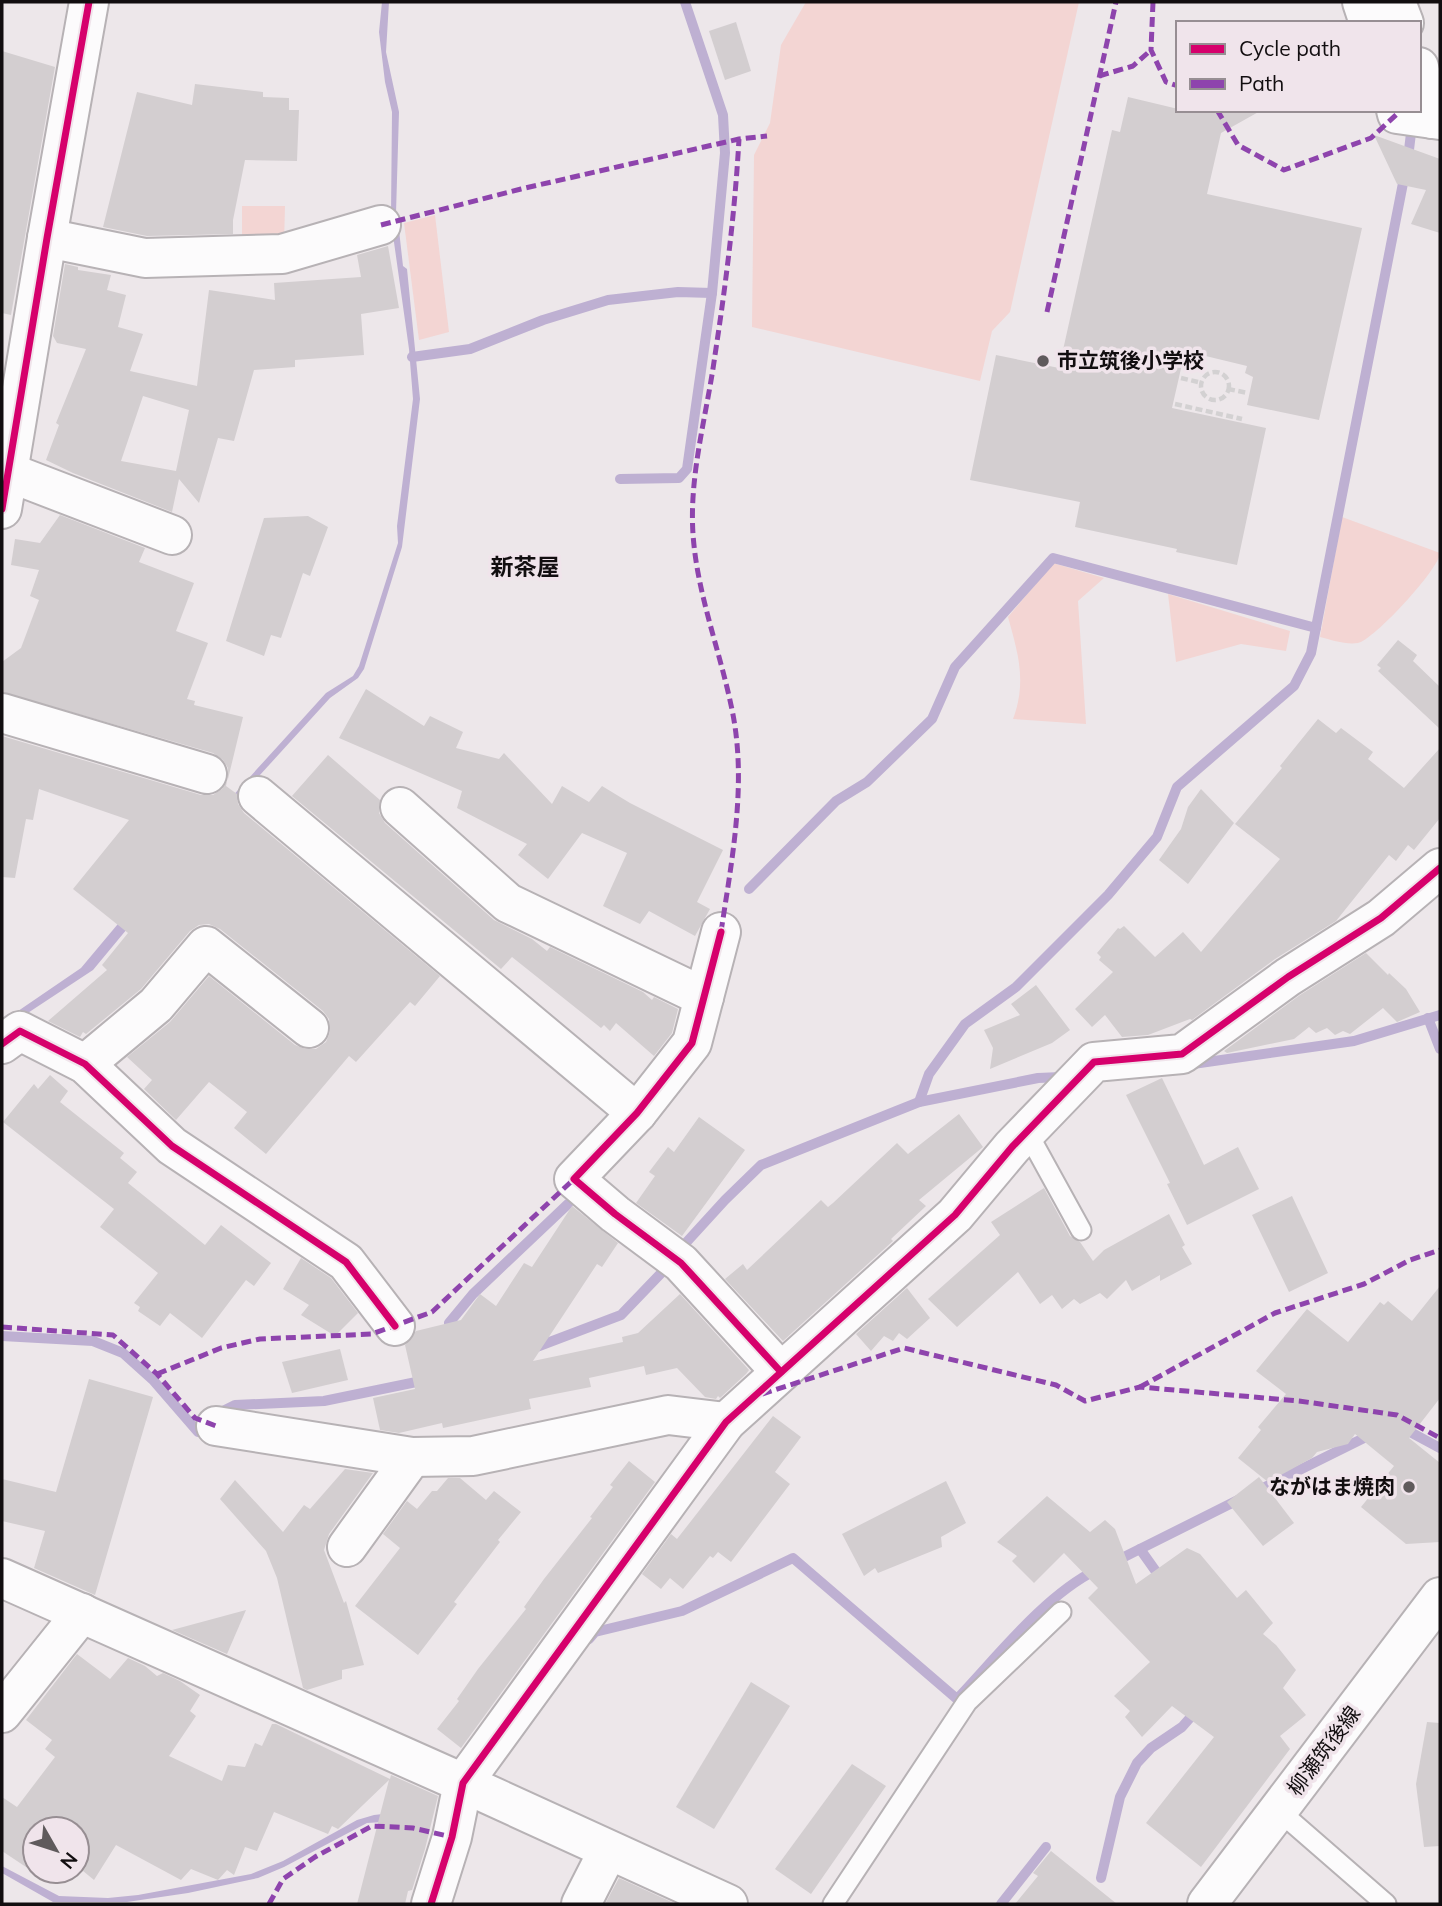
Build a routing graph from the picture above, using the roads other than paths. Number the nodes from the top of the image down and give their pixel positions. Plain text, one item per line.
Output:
1 (89, 2) edge
2 (1362, 2) edge
3 (1396, 2) edge
4 (1368, 21) edge
5 (1403, 21) edge
6 (1421, 92) edge
7 (1423, 116) edge
8 (381, 225) dead end
9 (47, 238) junction
10 (8, 472) junction
11 (2, 509) edge
12 (172, 535) dead end
13 (2, 713) edge
14 (207, 774) dead end
15 (258, 796) dead end
16 (400, 807) dead end
17 (1440, 868) edge
18 (721, 932) dead end
19 (704, 997) junction
20 (309, 1028) dead end
21 (2, 1044) edge
22 (85, 1064) junction
23 (637, 1113) junction
24 (1027, 1132) junction
25 (1080, 1230) dead end
26 (395, 1326) dead end
27 (781, 1372) junction
28 (726, 1422) junction
29 (216, 1426) dead end
30 (412, 1457) junction
31 (347, 1546) dead end
32 (2, 1578) edge
33 (1440, 1597) edge
34 (1061, 1612) dead end
35 (82, 1613) junction
36 (2, 1713) edge
37 (463, 1783) junction
38 (1279, 1810) junction
39 (608, 1851) junction
40 (431, 1904) edge
41 (581, 1904) edge
42 (728, 1904) edge
43 (833, 1904) edge
44 (1207, 1904) edge
45 (1386, 1904) edge

1 - 9 street
2 - 4 street
3 - 5 street
6 - 7 street
8 - 9 street
9 - 10 street
10 - 11 street
10 - 12 street
13 - 14 street
15 - 23 street
16 - 19 street
17 - 24 street
18 - 19 street
19 - 23 street
20 - 22 street
21 - 22 street
22 - 26 street
23 - 27 street
24 - 25 lane
24 - 27 street
27 - 28 street
28 - 30 street
28 - 37 street
29 - 30 street
30 - 31 street
32 - 35 street
33 - 38 street, 柳瀬筑後線
34 - 43 lane
35 - 36 street
35 - 37 street
37 - 39 street
37 - 40 street
38 - 44 street, 柳瀬筑後線
38 - 45 lane
39 - 41 street
39 - 42 street

